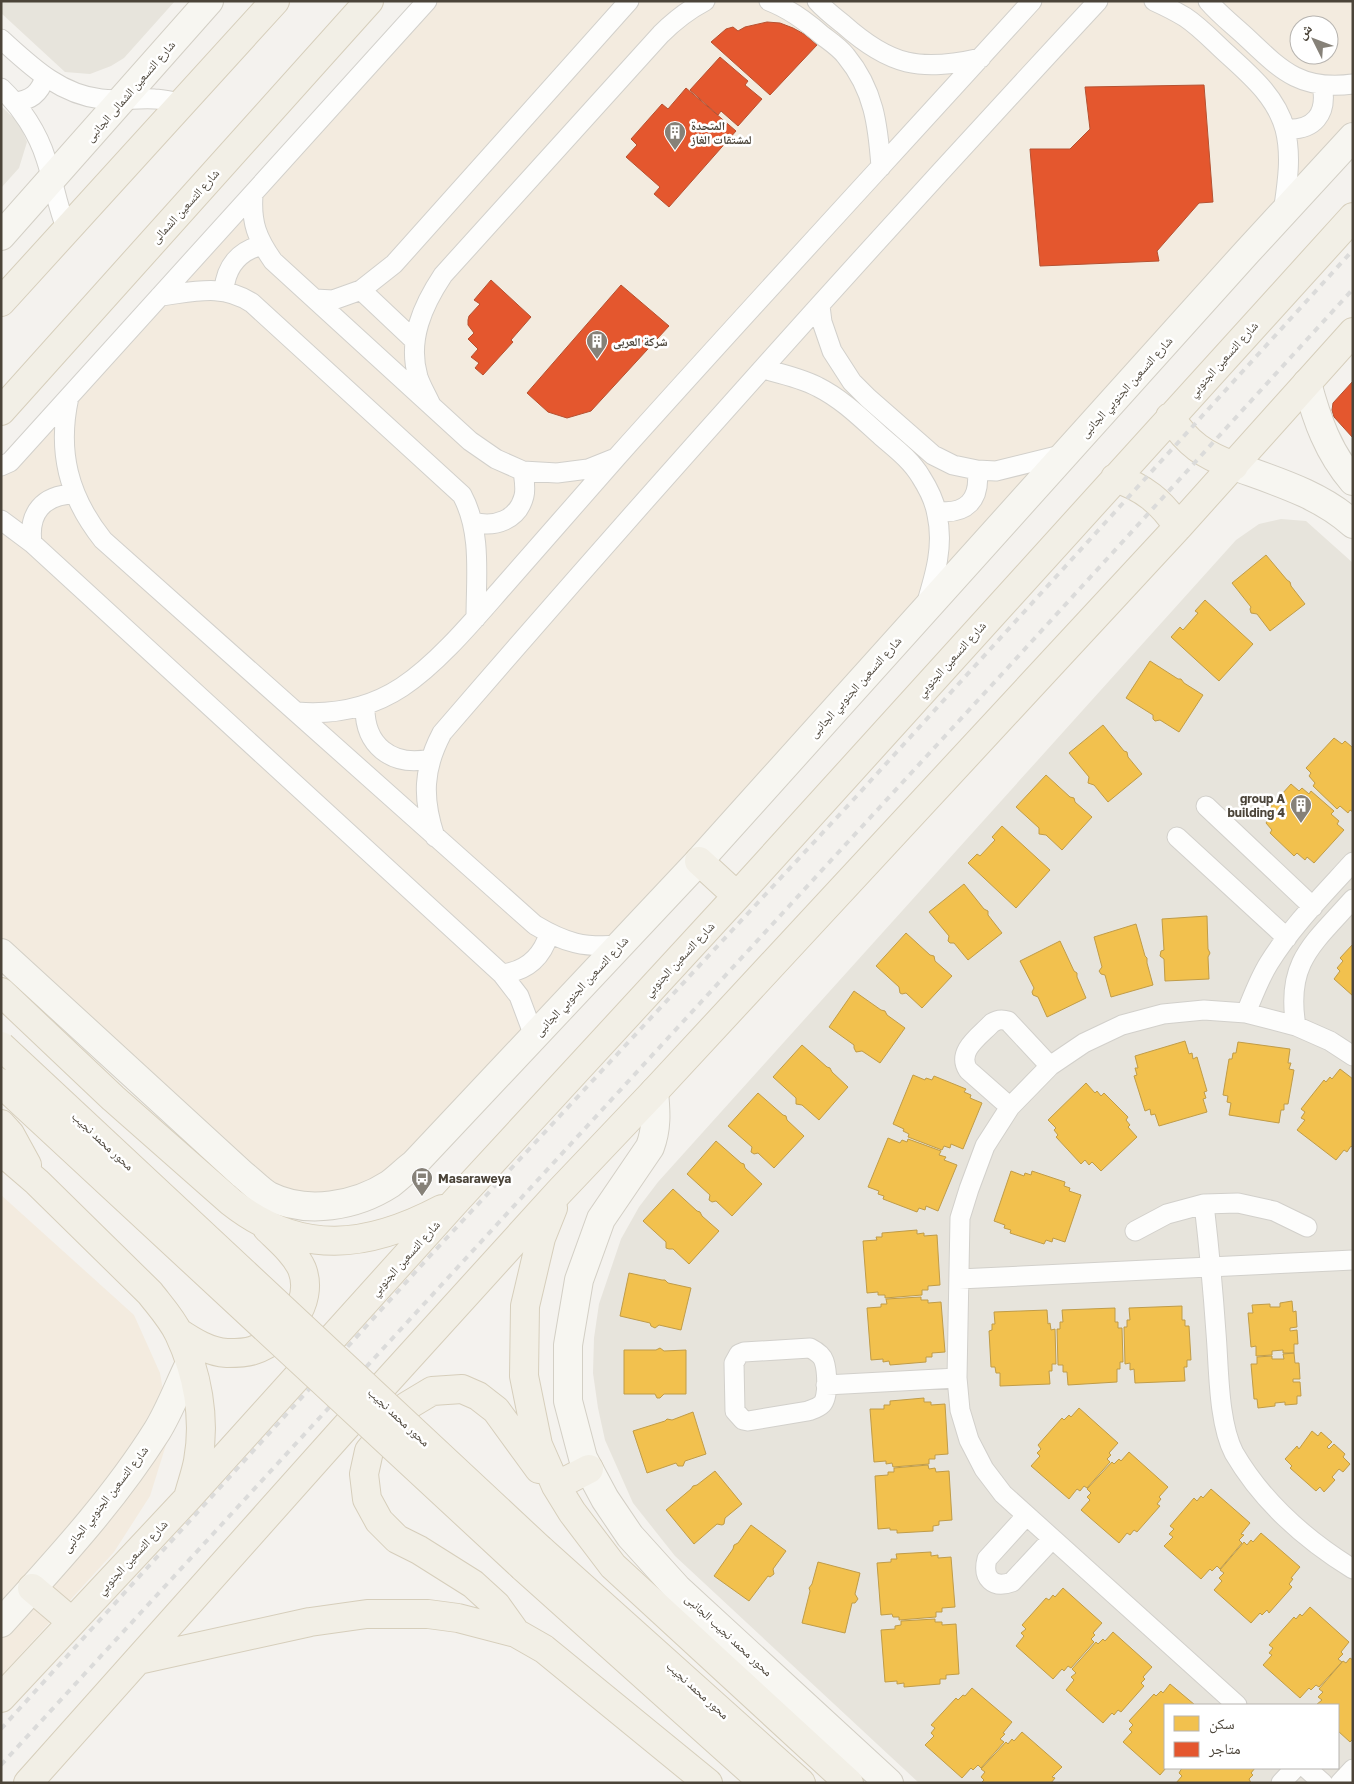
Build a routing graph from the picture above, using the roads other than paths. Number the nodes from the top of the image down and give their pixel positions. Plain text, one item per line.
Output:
1 (209, 1) edge
2 (274, 1) edge
3 (369, 1) edge
4 (427, 1) edge
5 (629, 1) edge
6 (705, 1) edge
7 (769, 1) edge
8 (817, 1) edge
9 (1032, 1) edge
10 (1098, 1) edge
11 (1154, 1) edge
12 (1208, 1) edge
13 (1, 39) edge
14 (981, 58) junction
15 (45, 77) junction
16 (1353, 84) edge
17 (1322, 86) junction
18 (1, 88) edge
19 (121, 100) junction
20 (14, 102) junction
21 (181, 104) junction
22 (1285, 128) junction
23 (1353, 137) edge
24 (881, 167) junction
25 (51, 181) junction
26 (253, 195) junction
27 (1283, 213) junction
28 (1353, 217) edge
29 (66, 230) junction
30 (1, 236) edge
31 (262, 245) junction
32 (224, 290) junction
33 (360, 290) junction
34 (160, 296) junction
35 (315, 299) junction
36 (1, 302) edge
37 (820, 306) junction
38 (1353, 332) edge
39 (415, 341) junction
40 (763, 369) junction
41 (1307, 383) junction
42 (69, 397) junction
43 (431, 405) junction
44 (1, 410) edge
45 (1170, 417) junction
46 (1065, 454) junction
47 (617, 457) junction
48 (1, 466) edge
49 (1234, 466) junction
50 (977, 470) junction
51 (524, 471) junction
52 (1115, 478) junction
53 (1353, 481) edge
54 (74, 494) junction
55 (936, 511) junction
56 (1, 520) edge
57 (473, 522) junction
58 (1353, 524) edge
59 (1178, 527) junction
60 (32, 544) junction
61 (923, 611) junction
62 (476, 618) junction
63 (365, 706) junction
64 (297, 712) junction
65 (430, 760) junction
66 (1206, 806) dead end
67 (435, 837) junction
68 (1177, 837) dead end
69 (699, 861) junction
70 (1353, 862) edge
71 (737, 896) junction
72 (1353, 899) edge
73 (1313, 907) junction
74 (549, 934) junction
75 (1287, 938) junction
76 (619, 945) junction
77 (1, 953) edge
78 (502, 974) junction
79 (1, 992) edge
80 (1246, 1013) junction
81 (1, 1017) edge
82 (1296, 1026) junction
83 (534, 1036) junction
84 (1, 1046) edge
85 (1353, 1056) edge
86 (1050, 1066) junction
87 (1, 1083) edge
88 (654, 1092) junction
89 (113, 1098) junction
90 (1010, 1107) junction
91 (1, 1124) edge
92 (1, 1151) edge
93 (37, 1182) junction
94 (559, 1192) junction
95 (455, 1202) junction
96 (1204, 1204) junction
97 (265, 1225) junction
98 (1307, 1226) dead end
99 (1135, 1231) dead end
100 (1353, 1260) edge
101 (1211, 1267) junction
102 (959, 1279) junction
103 (178, 1332) junction
104 (190, 1363) junction
105 (957, 1378) junction
106 (826, 1385) junction
107 (589, 1469) junction
108 (556, 1486) junction
109 (188, 1498) junction
110 (1026, 1516) junction
111 (1052, 1539) junction
112 (532, 1558) junction
113 (1353, 1569) edge
114 (32, 1588) junction
115 (1, 1622) edge
116 (72, 1622) junction
117 (516, 1633) junction
118 (138, 1660) junction
119 (1, 1698) edge
120 (1236, 1704) edge
121 (1353, 1768) edge
122 (1294, 1769) edge
123 (28, 1783) edge
124 (708, 1783) edge
125 (764, 1783) edge
126 (801, 1783) edge
127 (849, 1783) edge
128 (889, 1783) edge
129 (1281, 1783) edge
130 (1340, 1783) edge

1 - 19 street, شارع التسعين الشمالى الجانبى
2 - 21 main road
3 - 44 main road, شارع التسعين الشمالى
4 - 26 street
5 - 33 street
6 - 39 street
7 - 24 street
8 - 14 street
9 - 14 street
10 - 37 street
11 - 22 street
12 - 17 street
13 - 15 street
14 - 24 street
15 - 19 street
15 - 20 street
16 - 17 street
17 - 22 street
18 - 20 street
19 - 21 street
19 - 25 street, شارع التسعين الشمالى الجانبى
20 - 25 street
21 - 29 main road
22 - 27 street
23 - 27 street, شارع التسعين الجنوبي الجانبى
24 - 47 street
25 - 29 street
25 - 30 street, شارع التسعين الشمالى الجانبى
26 - 31 street
26 - 34 street
27 - 46 street, شارع التسعين الجنوبي الجانبى
28 - 45 main road, شارع التسعين الجنوبي
29 - 36 main road
31 - 32 street
31 - 35 street
32 - 34 street
32 - 57 street
33 - 35 street
33 - 39 street
34 - 42 street
35 - 43 street
37 - 40 street
37 - 50 street
38 - 41 main road
39 - 43 street
40 - 55 street
40 - 65 street
41 - 49 main road
41 - 53 street
42 - 48 street
42 - 54 street
43 - 51 street
45 - 49 main road
45 - 52 main road, شارع التسعين الجنوبي
46 - 50 street
46 - 61 street, شارع التسعين الجنوبي الجانبى
47 - 51 street
47 - 62 street
49 - 58 street
49 - 59 main road
50 - 55 street
51 - 57 street
52 - 59 main road
52 - 71 main road, شارع التسعين الجنوبي
54 - 60 street
54 - 64 street
55 - 61 street
56 - 60 street
57 - 62 street
59 - 88 main road
60 - 78 street
61 - 69 street, شارع التسعين الجنوبي الجانبى
62 - 63 street
63 - 64 street
63 - 65 street
64 - 67 street
65 - 67 street
66 - 73 street
67 - 74 street
68 - 75 street
69 - 71 main road
69 - 76 street, شارع التسعين الجنوبي الجانبى
70 - 73 street
71 - 95 main road, شارع التسعين الجنوبي
72 - 82 street
73 - 75 street
74 - 76 street
74 - 78 street
75 - 80 street
76 - 83 street, شارع التسعين الجنوبي الجانبى
77 - 83 street, شارع التسعين الجنوبي الجانبى
78 - 83 street
79 - 89 main road
80 - 82 street
80 - 86 street
81 - 89 main road
82 - 85 street
84 - 112 main road, محور محمد نجيب, bridge
86 - 90 street
86 - 90 street
87 - 112 main road, محور محمد نجيب, bridge
88 - 94 main road
88 - 107 street
89 - 97 main road
90 - 102 street
91 - 93 main road
92 - 93 main road
93 - 103 main road
94 - 108 main road
94 - 118 main road
95 - 97 main road
95 - 109 main road, شارع التسعين الجنوبي
96 - 98 street
96 - 99 street
96 - 101 street
97 - 103 main road
100 - 101 street
101 - 102 street
101 - 113 street
102 - 105 street
103 - 104 main road
104 - 109 main road
104 - 114 street, شارع التسعين الجنوبي الجانبى
105 - 106 street
105 - 110 street
106 - 106 street
107 - 108 main road
107 - 128 street, محور محمد نجيب الجانبى
108 - 117 main road
108 - 127 main road
109 - 116 main road, شارع التسعين الجنوبي
110 - 111 street
110 - 111 street
111 - 120 street
112 - 125 main road, محور محمد نجيب
112 - 126 main road, محور محمد نجيب
114 - 115 street, شارع التسعين الجنوبي الجانبى
114 - 116 main road
116 - 119 main road, شارع التسعين الجنوبي
117 - 118 main road
117 - 124 main road
118 - 123 main road
121 - 130 street
122 - 129 street

